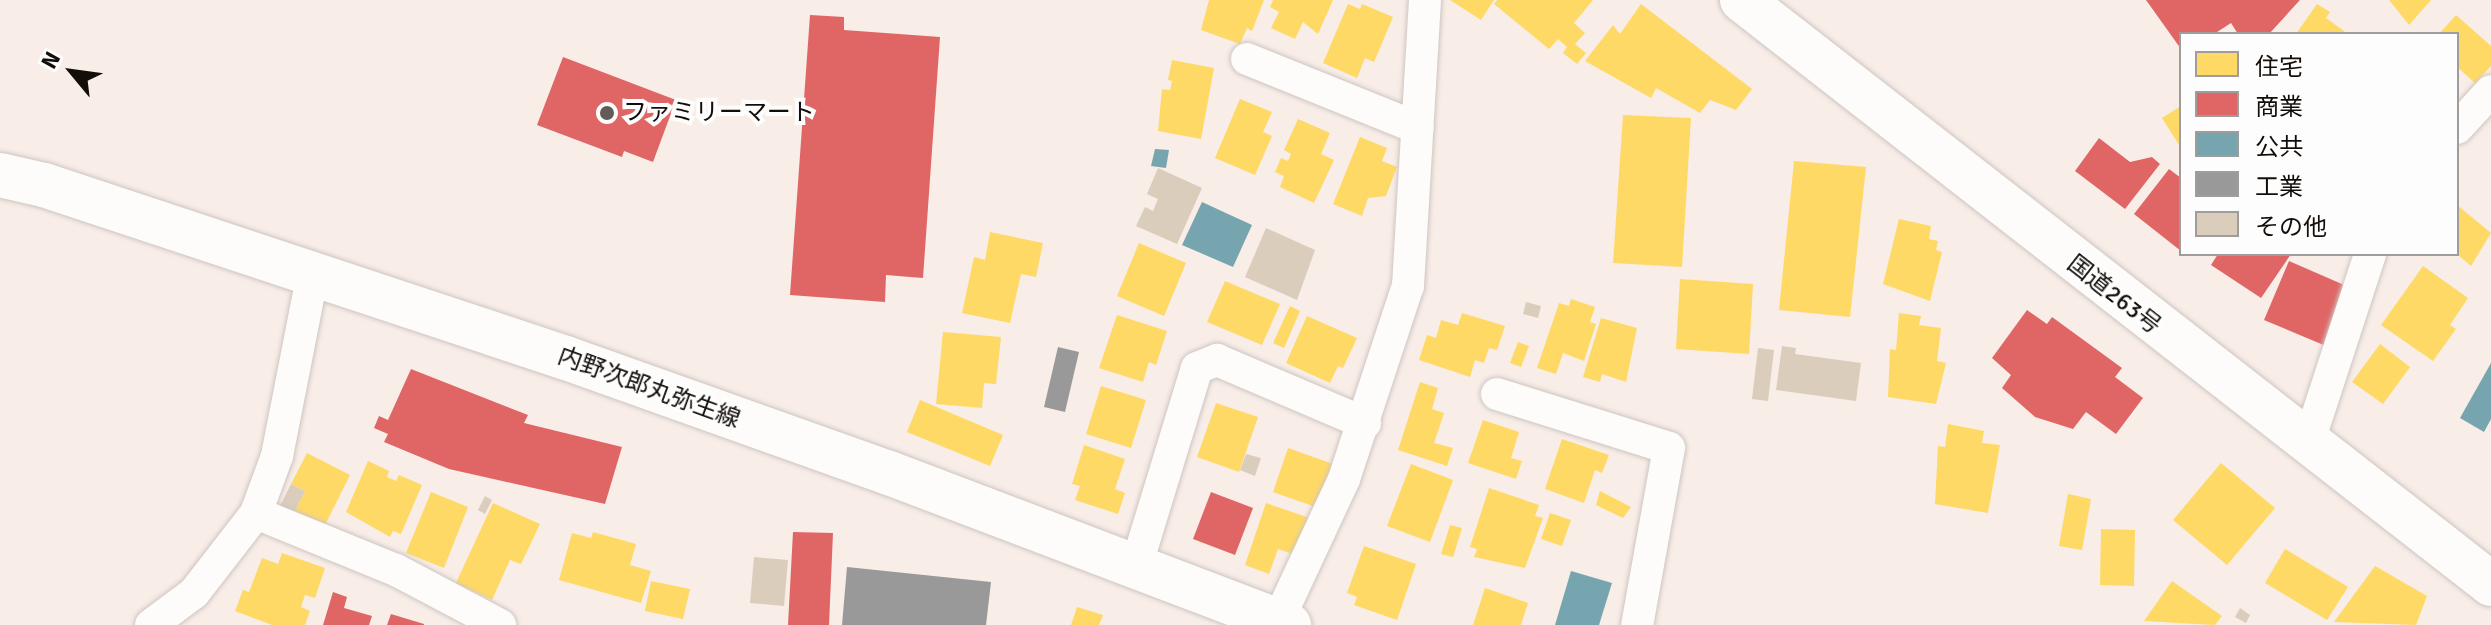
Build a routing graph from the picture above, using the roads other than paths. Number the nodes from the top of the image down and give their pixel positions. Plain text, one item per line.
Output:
1 (1425, 0) edge
2 (1742, 0) edge
3 (1247, 59) dead end
4 (2491, 91) edge
5 (2459, 126) edge
6 (1418, 128) junction
7 (0, 175) edge
8 (2369, 256) edge
9 (313, 273) junction
10 (1497, 394) dead end
11 (1365, 423) junction
12 (2308, 444) junction
13 (256, 513) junction
14 (1136, 567) junction
15 (2491, 584) edge
16 (1281, 624) edge
17 (151, 625) edge
18 (500, 625) edge
19 (1637, 625) edge

1 - 6 street
2 - 12 main road, 国道263号
3 - 6 street
4 - 5 street
6 - 11 street
7 - 9 main road, 内野次郎丸弥生線
8 - 12 street
9 - 13 street
9 - 14 main road, 内野次郎丸弥生線
10 - 19 street
11 - 14 street
11 - 16 street
12 - 15 main road, 国道263号
13 - 17 street
13 - 18 street
14 - 16 main road, 内野次郎丸弥生線

